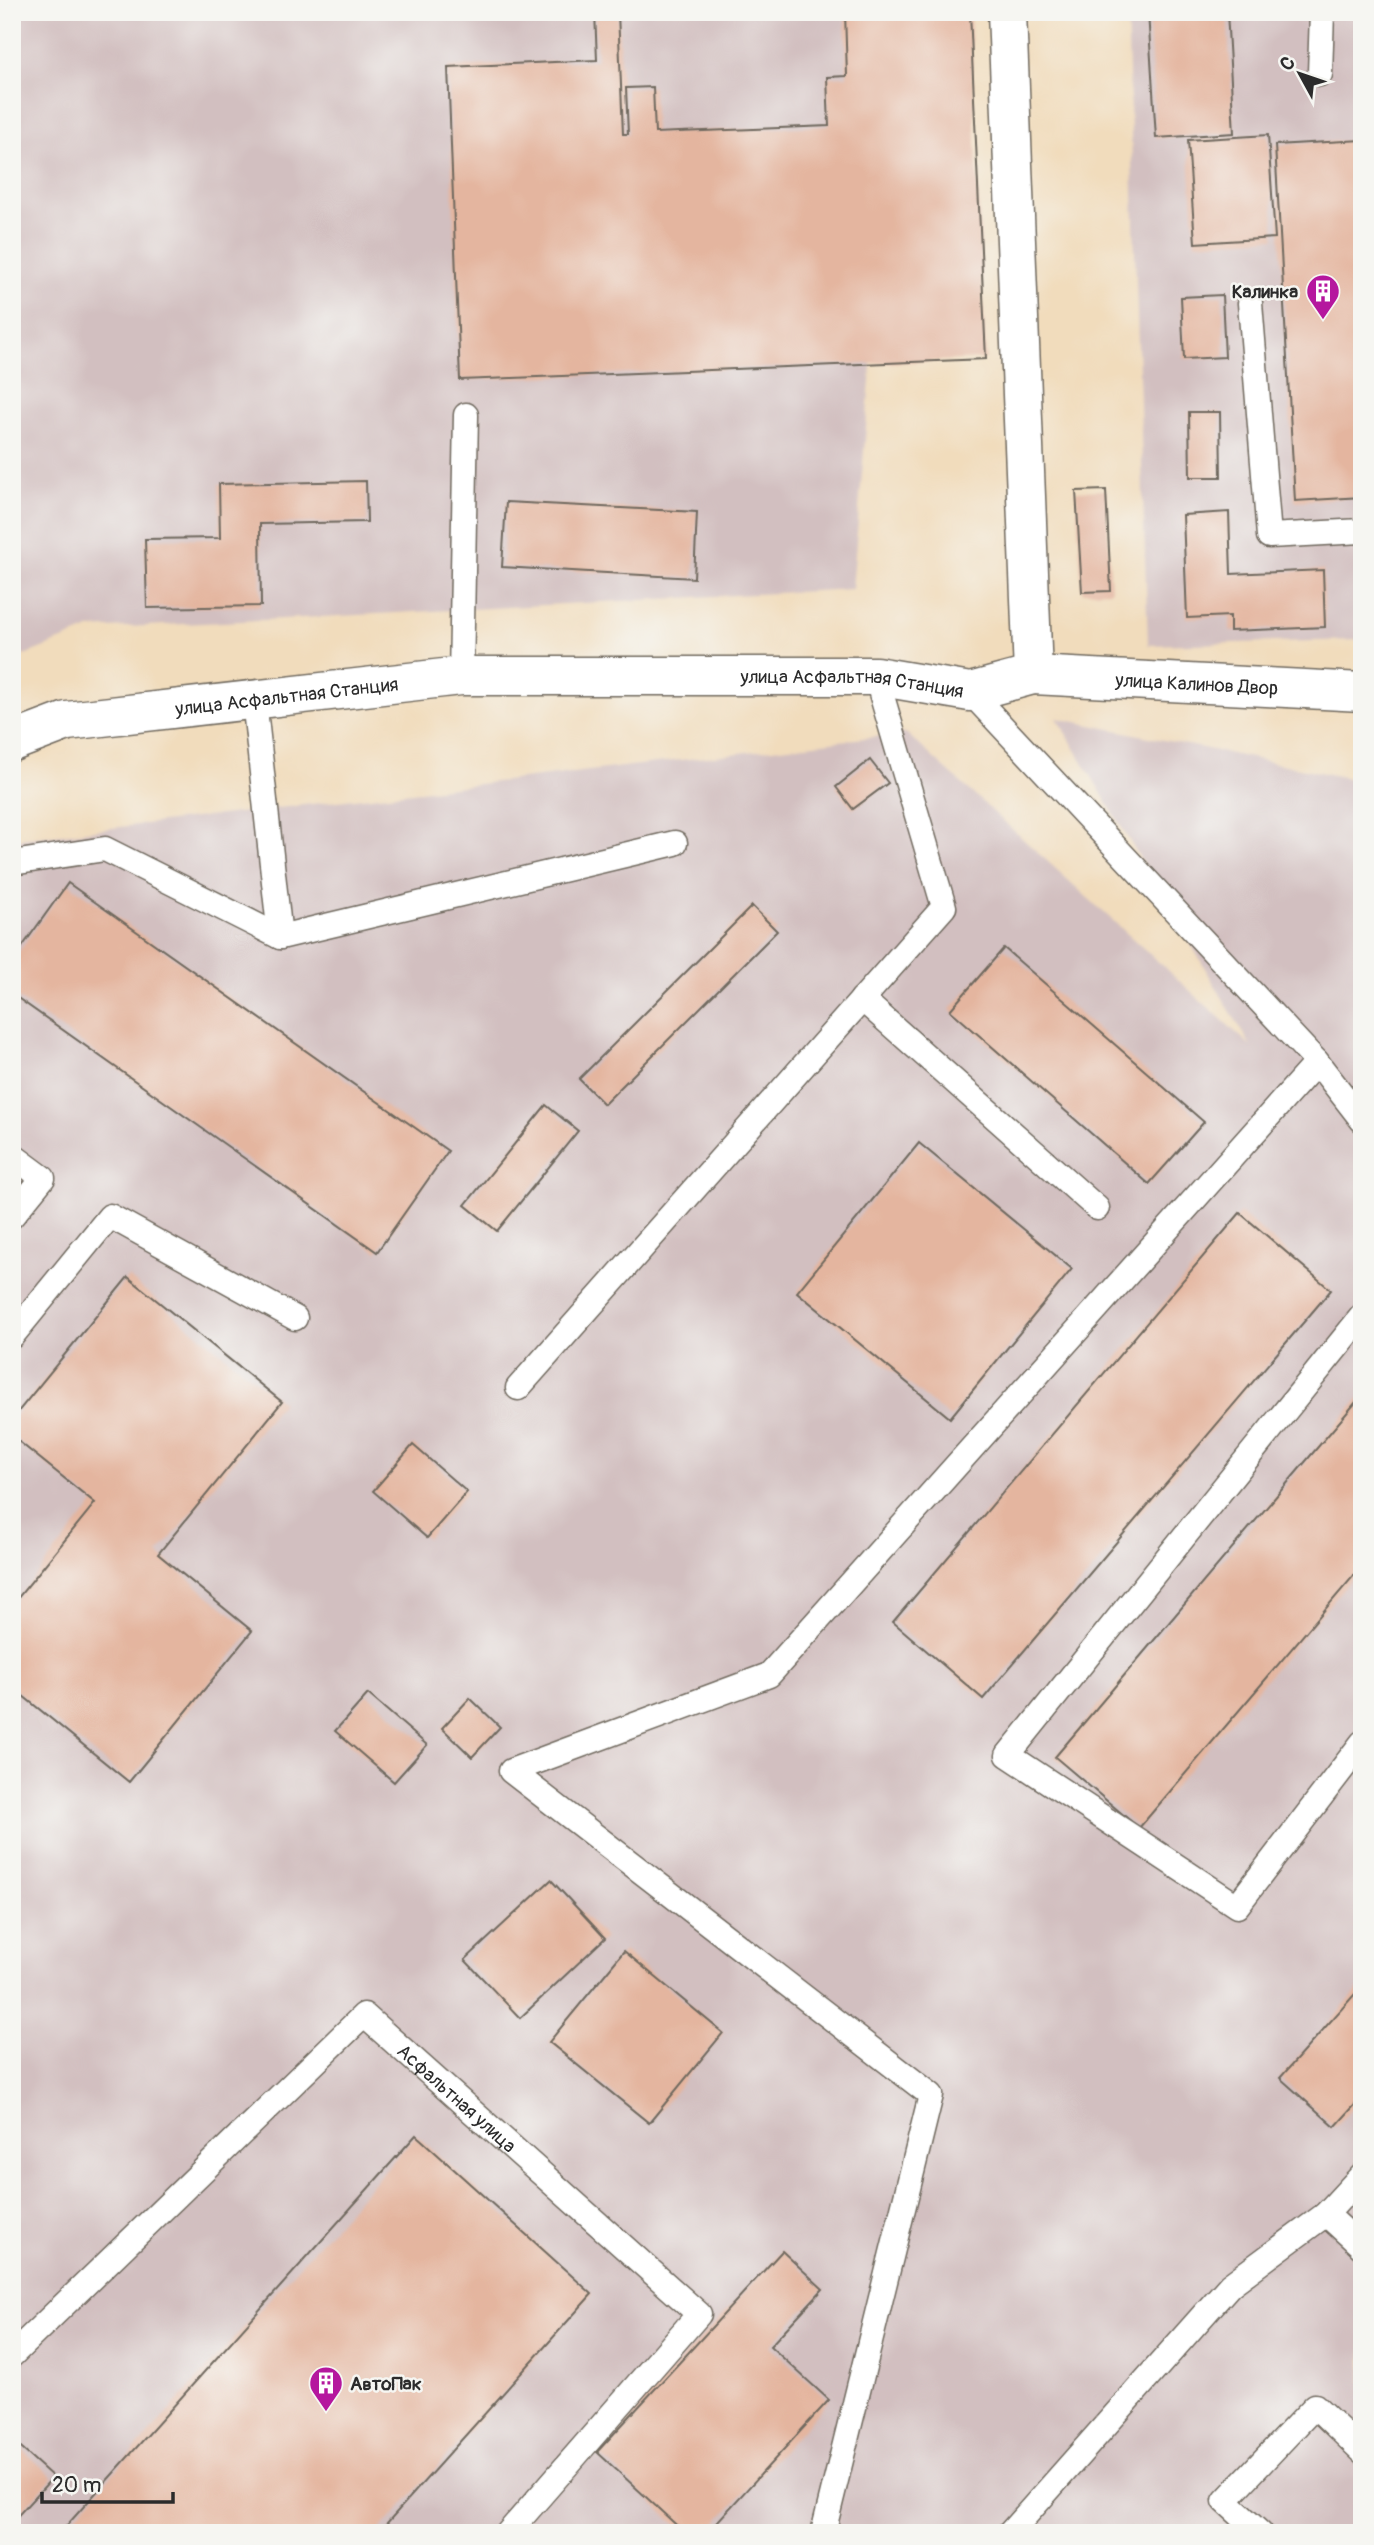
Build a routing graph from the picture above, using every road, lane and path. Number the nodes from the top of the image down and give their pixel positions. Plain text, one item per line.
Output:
1 (1007, 12) edge
2 (1322, 12) edge
3 (1320, 74) dead end
4 (1250, 303) dead end
5 (466, 415) dead end
6 (1362, 531) edge
7 (1033, 675) junction
8 (461, 676) junction
9 (876, 676) junction
10 (970, 692) junction
11 (1362, 692) edge
12 (254, 699) junction
13 (12, 742) edge
14 (675, 843) dead end
15 (12, 863) edge
16 (280, 937) junction
17 (862, 999) junction
18 (1317, 1062) junction
19 (1362, 1120) edge
20 (12, 1155) edge
21 (1097, 1208) dead end
22 (12, 1216) edge
23 (1362, 1316) edge
24 (295, 1318) dead end
25 (12, 1336) edge
26 (518, 1388) dead end
27 (1362, 1743) edge
28 (1362, 2175) edge
29 (1325, 2214) junction
30 (1362, 2247) edge
31 (12, 2355) edge
32 (1362, 2451) edge
33 (508, 2533) edge
34 (823, 2533) edge
35 (1010, 2533) edge
36 (1259, 2533) edge

1 - 7 street
2 - 3 lane
4 - 6 lane
5 - 8 lane
7 - 10 street, улица Асфальтная Станция
7 - 11 street, улица Калинов Двор
8 - 9 street, улица Асфальтная Станция
8 - 12 street, улица Асфальтная Станция
9 - 10 street, улица Асфальтная Станция
9 - 17 lane
10 - 18 lane
12 - 13 street, улица Асфальтная Станция
12 - 16 lane
14 - 16 lane
15 - 16 lane
17 - 21 lane
17 - 26 lane
18 - 19 lane
18 - 34 lane
20 - 22 lane
23 - 27 lane
24 - 25 lane
28 - 29 lane
29 - 30 lane
29 - 35 lane
31 - 33 lane, Асфальтная улица
32 - 36 lane

